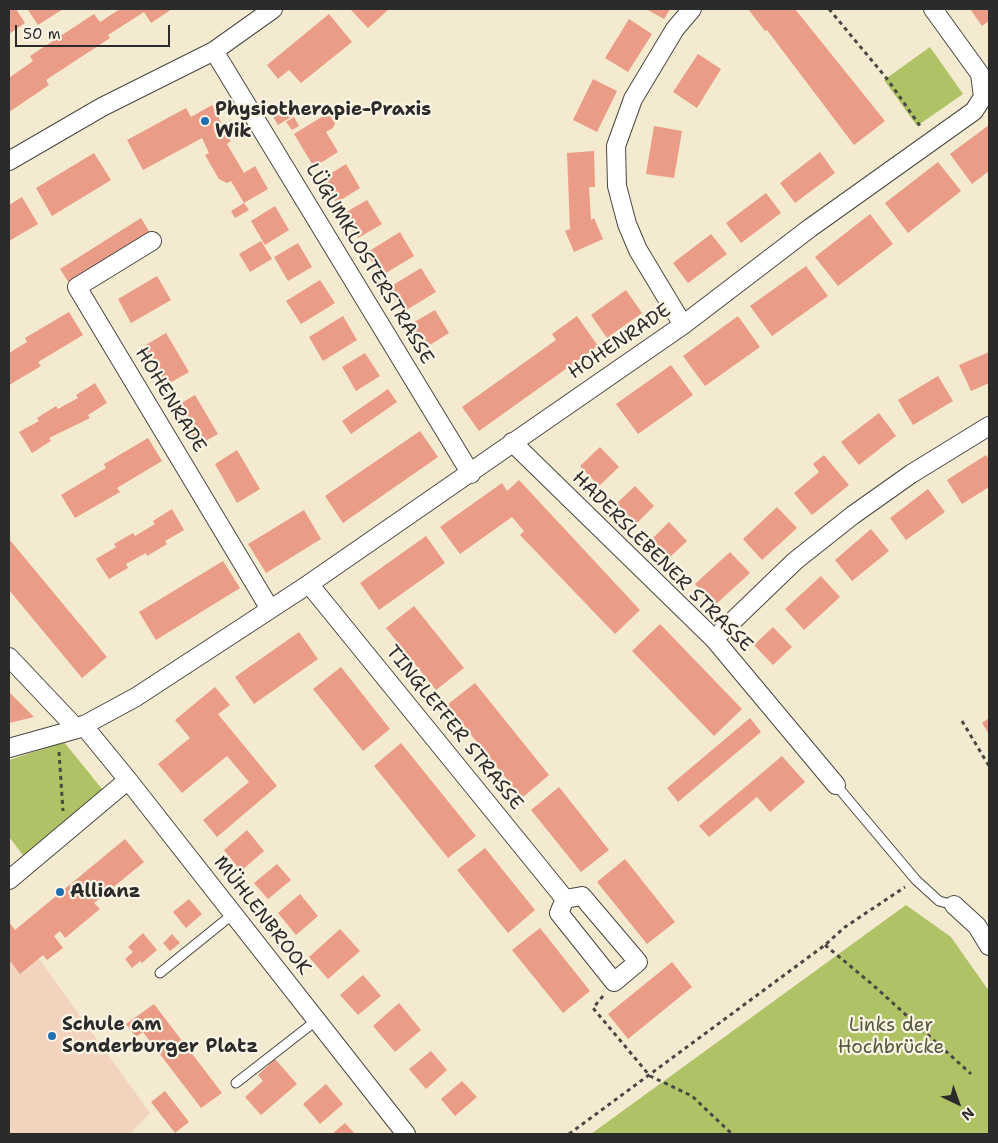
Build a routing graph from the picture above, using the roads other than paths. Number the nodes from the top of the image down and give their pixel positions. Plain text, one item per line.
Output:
1 (273, 9) edge
2 (692, 9) edge
3 (934, 9) edge
4 (214, 51) junction
5 (9, 161) edge
6 (152, 241) dead end
7 (683, 325) junction
8 (989, 426) edge
9 (512, 442) junction
10 (471, 474) junction
11 (310, 584) junction
12 (270, 609) junction
13 (714, 639) junction
14 (9, 657) edge
15 (80, 727) junction
16 (9, 748) edge
17 (128, 780) junction
18 (836, 785) joint
19 (9, 880) edge
20 (565, 899) junction
21 (954, 905) joint
22 (234, 914) junction
23 (989, 946) edge
24 (160, 973) dead end
25 (316, 1020) junction
26 (236, 1083) dead end
27 (406, 1134) edge

1 - 4 street
2 - 7 street
3 - 7 street, HOHENRADE
4 - 5 street
4 - 10 street, LÜGUMKLOSTERSTRASSE
6 - 12 street, HOHENRADE
7 - 9 street, HOHENRADE
8 - 13 street
9 - 10 street, HOHENRADE
9 - 13 street, HADERSLEBENER STRASSE
10 - 11 street, HOHENRADE
11 - 12 street, HOHENRADE
11 - 20 street, TINGLEFFER STRASSE
12 - 15 street, HOHENRADE
13 - 18 street, HADERSLEBENER STRASSE
14 - 15 street, MÜHLENBROOK
15 - 16 street, HOHENRADE
15 - 17 street, MÜHLENBROOK
17 - 19 street
17 - 22 street, MÜHLENBROOK
18 - 21 lane
20 - 20 street
21 - 23 street
22 - 24 lane
22 - 25 street, MÜHLENBROOK
25 - 26 lane
25 - 27 street, MÜHLENBROOK

